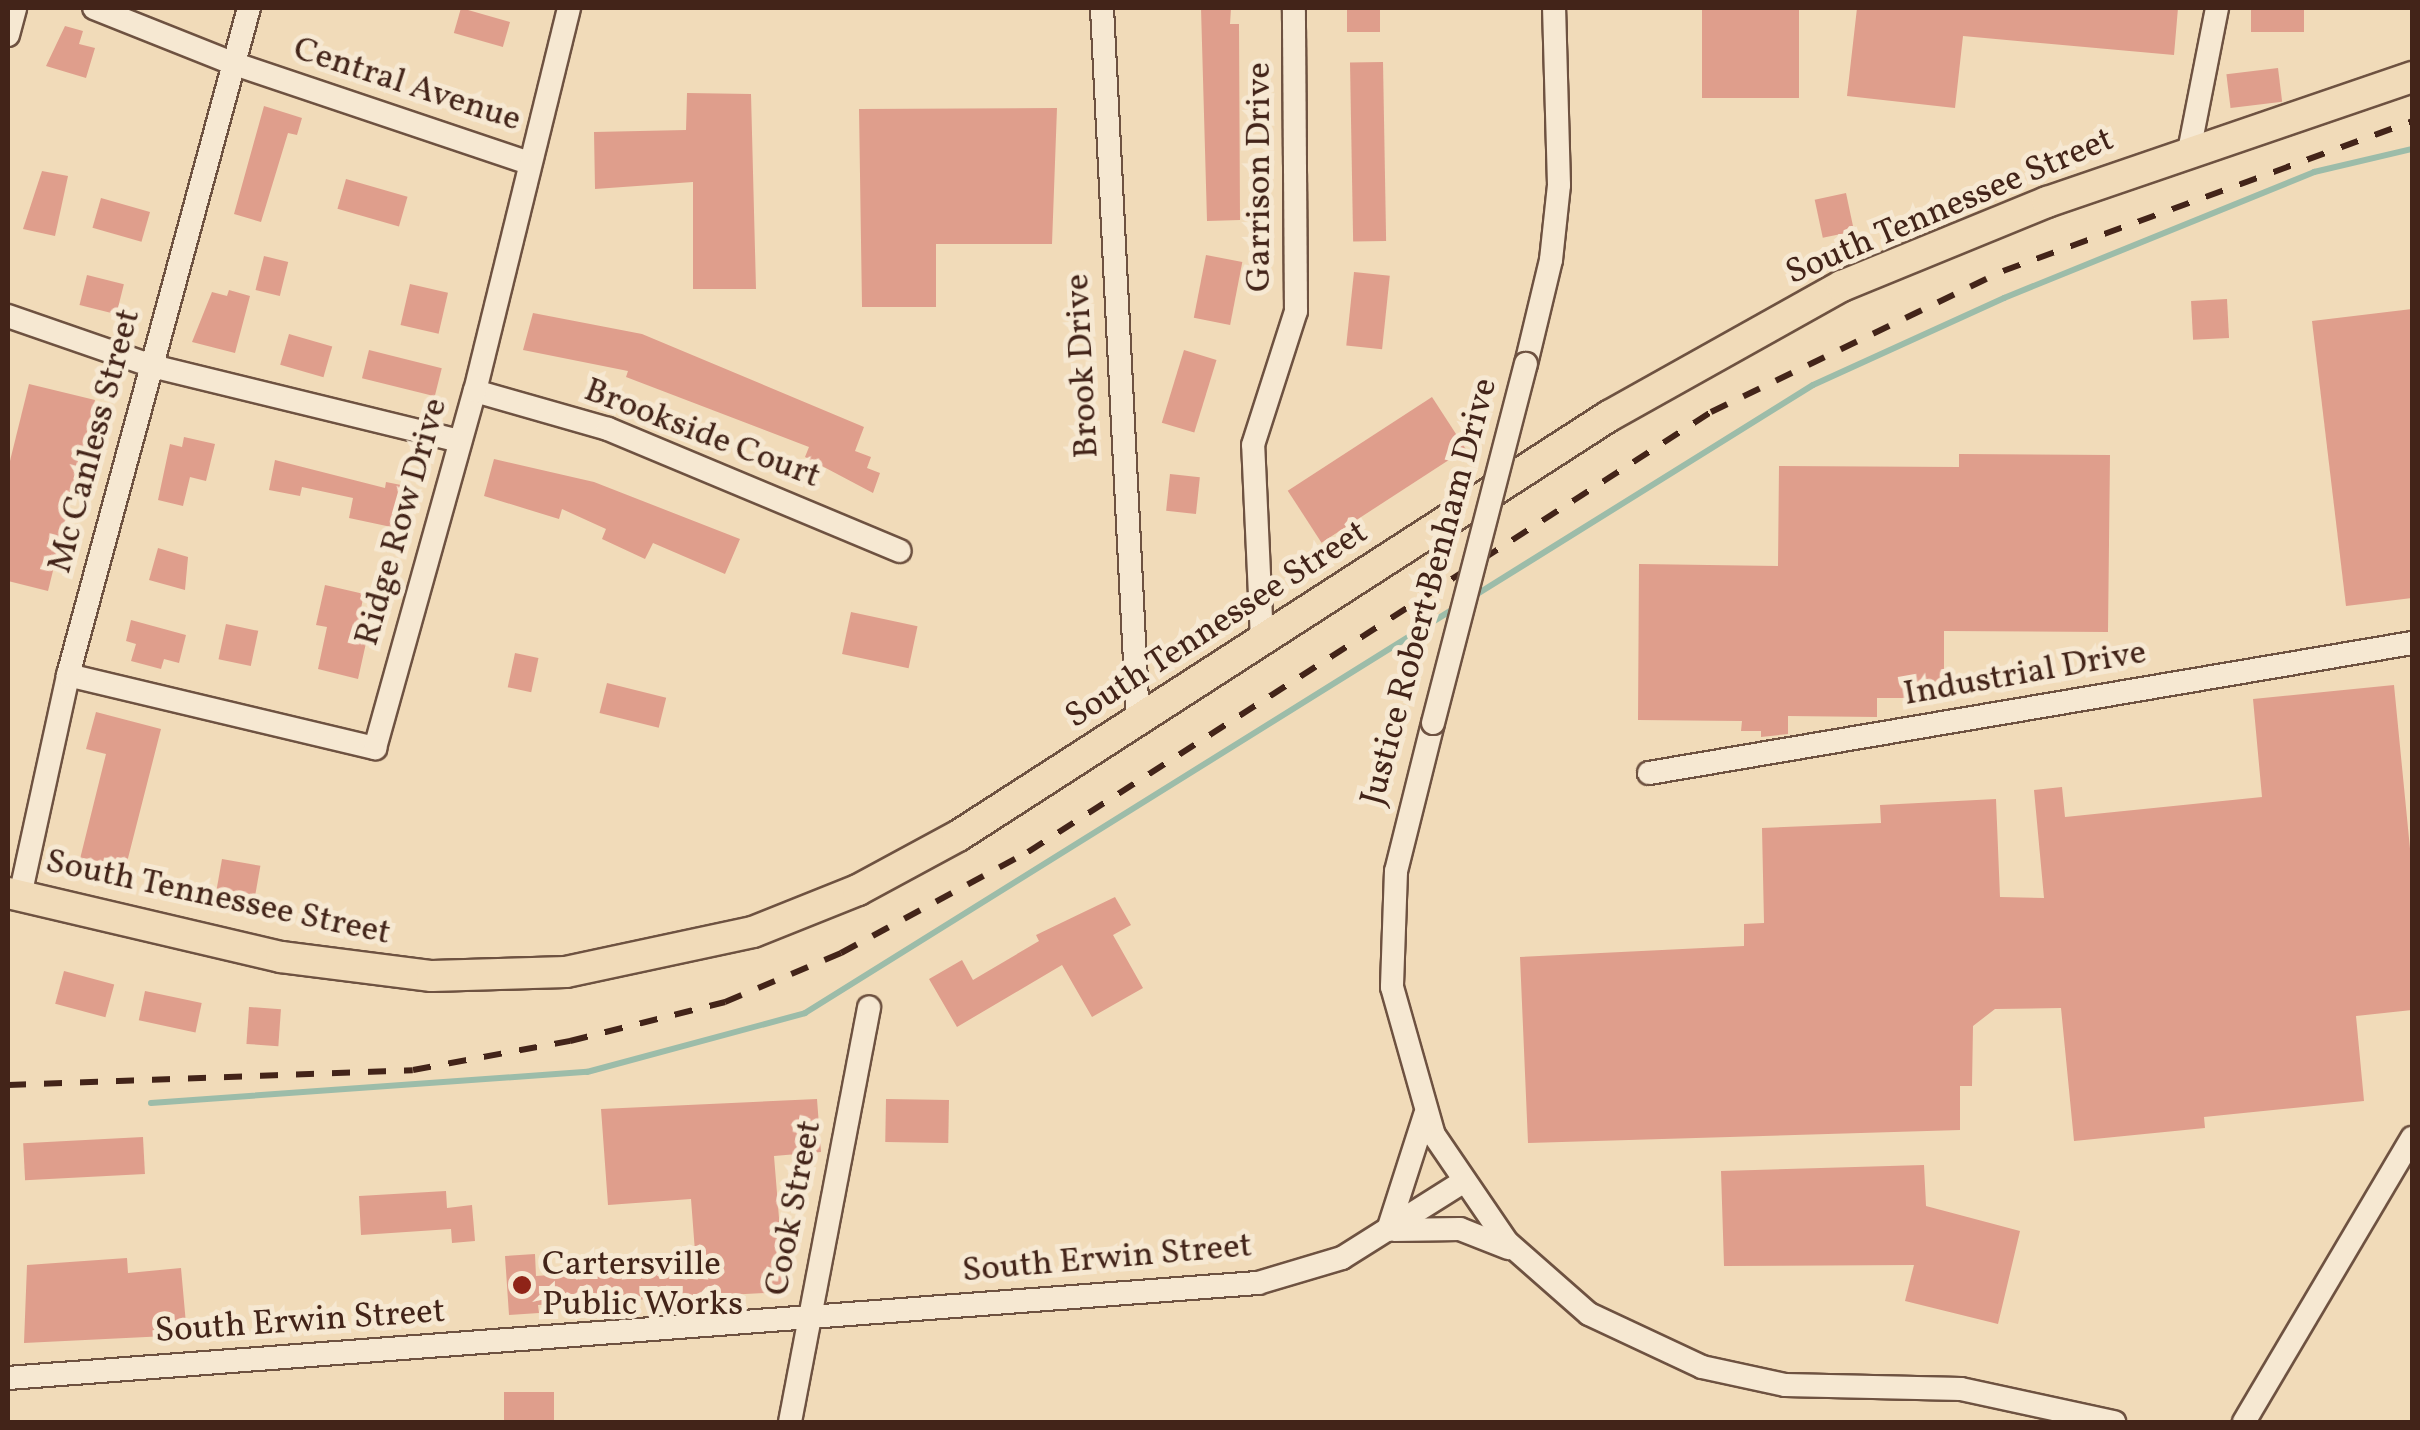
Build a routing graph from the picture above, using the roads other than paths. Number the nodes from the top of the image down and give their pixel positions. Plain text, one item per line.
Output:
1 (14, 8) edge
2 (94, 8) edge
3 (250, 8) edge
4 (569, 8) edge
5 (1102, 8) edge
6 (1294, 8) edge
7 (1554, 8) edge
8 (2217, 8) edge
9 (8, 35) edge
10 (235, 64) junction
11 (2412, 77) edge
12 (2189, 151) junction
13 (530, 163) junction
14 (8, 316) edge
15 (152, 366) junction
16 (475, 391) junction
17 (460, 442) junction
18 (899, 552) dead end
19 (1262, 640) junction
20 (2412, 644) edge
21 (68, 676) junction
22 (1138, 721) junction
23 (1649, 773) dead end
24 (14, 895) edge
25 (868, 1007) dead end
26 (1425, 1114) junction
27 (2412, 1138) edge
28 (1461, 1182) junction
29 (1386, 1231) junction
30 (1516, 1252) junction
31 (808, 1318) junction
32 (8, 1378) edge
33 (790, 1422) edge
34 (2114, 1422) edge
35 (2244, 1422) edge

1 - 9 street
2 - 10 street, Central Avenue
3 - 10 street, Mc Canless Street
4 - 13 street, Ridge Row Drive
5 - 22 street, Brook Drive
6 - 19 street, Garrison Drive
7 - 26 street, Justice Robert Benham Drive, bridge
8 - 12 street
10 - 13 street, Central Avenue
10 - 15 street, Mc Canless Street
11 - 12 main road, South Tennessee Street
12 - 19 main road, South Tennessee Street
13 - 16 street, Ridge Row Drive
14 - 15 street
15 - 17 street
15 - 21 street, Mc Canless Street
16 - 17 street, Ridge Row Drive
16 - 18 street, Brookside Court
17 - 21 street, Ridge Row Drive
19 - 22 main road, South Tennessee Street
20 - 23 street, Industrial Drive
21 - 24 street, Mc Canless Street
22 - 24 main road, South Tennessee Street
25 - 31 street, Cook Street
26 - 28 street, Justice Robert Benham Drive
26 - 29 street
27 - 35 street
28 - 29 street, South Erwin Street
28 - 30 street
29 - 30 street
29 - 31 street, South Erwin Street
30 - 34 street
31 - 32 street, South Erwin Street
31 - 33 street, Cook Street

